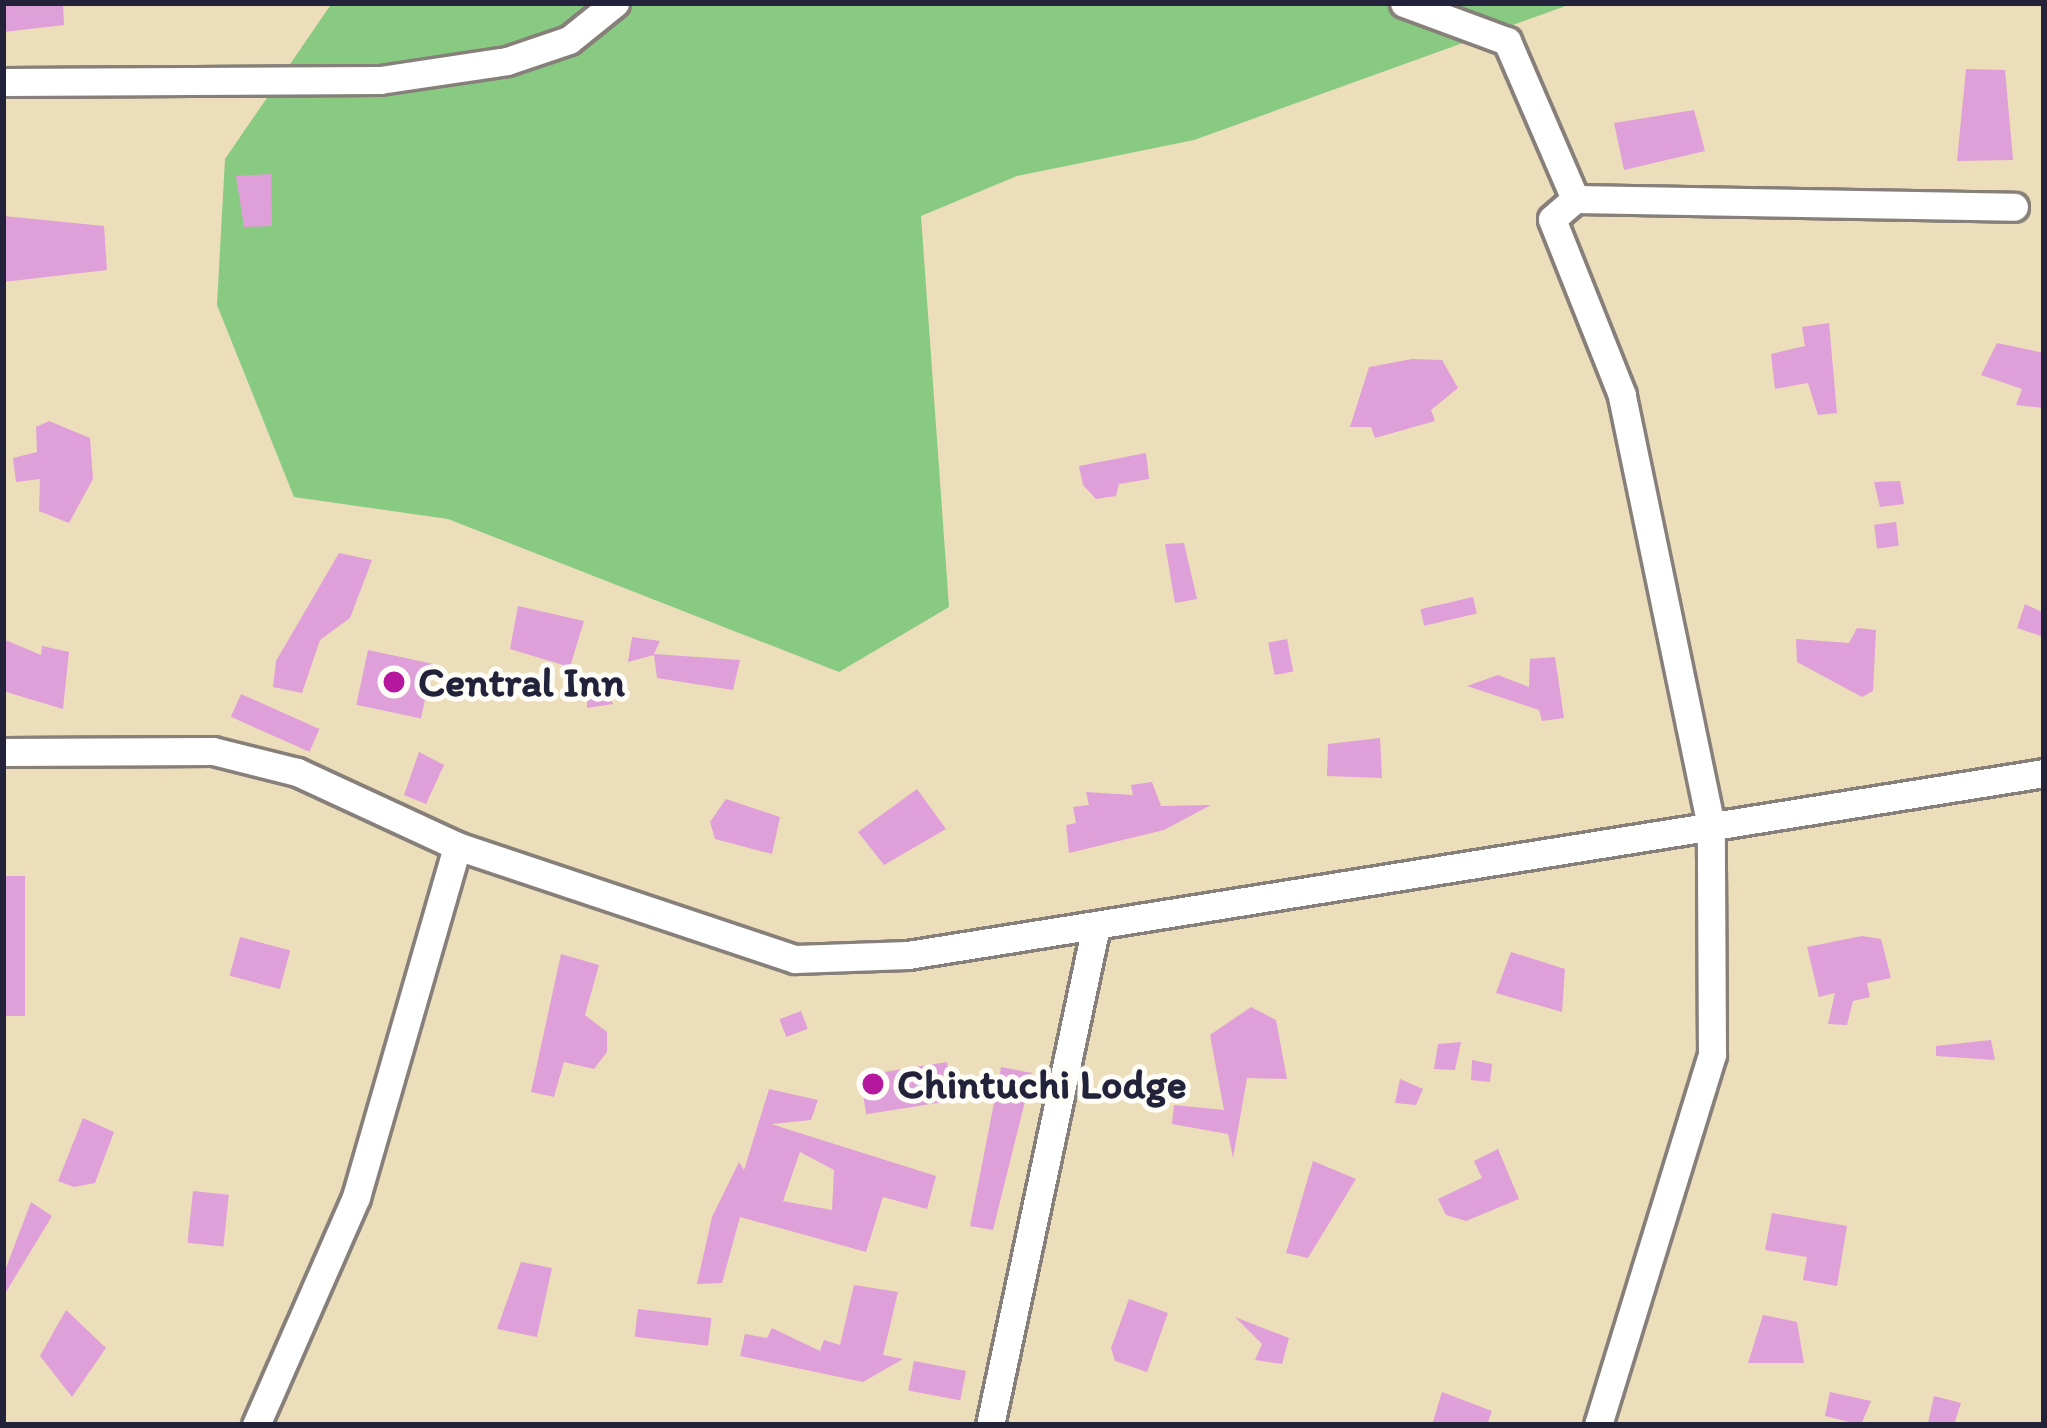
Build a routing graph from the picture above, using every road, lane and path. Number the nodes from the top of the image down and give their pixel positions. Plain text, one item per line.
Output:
1 (615, 3) edge
2 (1404, 3) edge
3 (3, 82) edge
4 (1575, 199) junction
5 (2014, 207) dead end
6 (3, 752) edge
7 (2044, 773) edge
8 (1711, 826) junction
9 (458, 846) junction
10 (1096, 926) junction
11 (256, 1425) edge
12 (990, 1425) edge
13 (1598, 1425) edge

1 - 3 street
2 - 4 street
4 - 5 street
4 - 8 street
6 - 9 street
7 - 8 street
8 - 10 street
8 - 13 street
9 - 10 street
9 - 11 street
10 - 12 street

